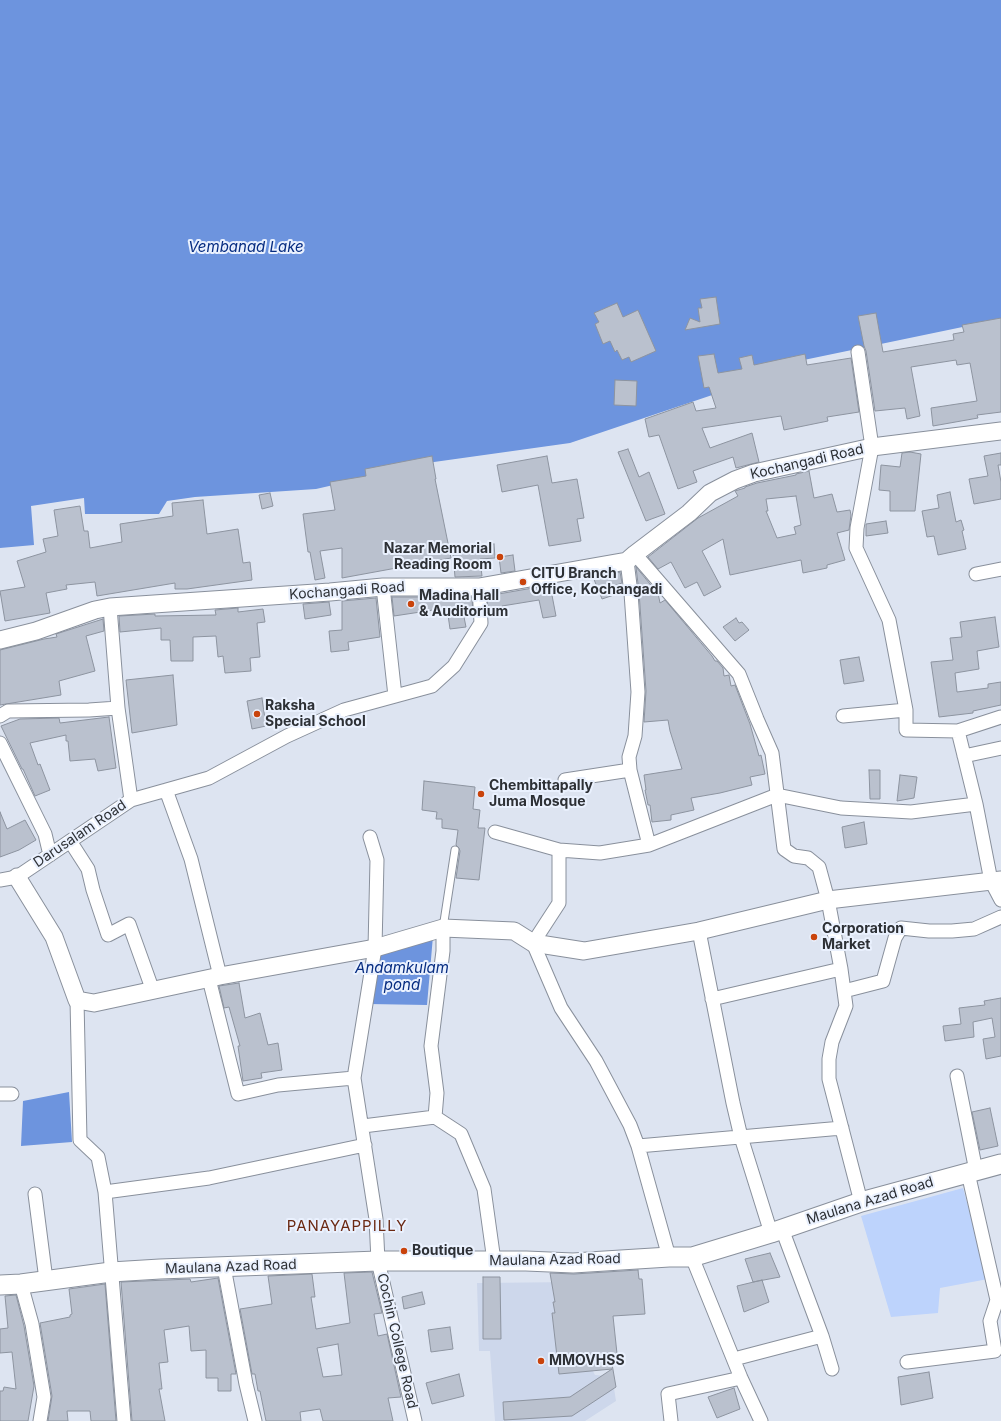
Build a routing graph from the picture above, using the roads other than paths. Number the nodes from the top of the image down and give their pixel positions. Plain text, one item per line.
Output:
1 (858, 352) dead end
2 (1001, 431) edge
3 (872, 447) junction
4 (631, 557) junction
5 (1001, 569) edge
6 (976, 574) dead end
7 (383, 587) junction
8 (479, 587) junction
9 (110, 607) junction
10 (0, 640) edge
11 (395, 696) junction
12 (118, 708) junction
13 (906, 710) junction
14 (0, 716) edge
15 (843, 716) dead end
16 (1001, 717) edge
17 (958, 731) junction
18 (0, 743) edge
19 (1001, 748) edge
20 (964, 756) junction
21 (630, 770) junction
22 (565, 780) dead end
23 (166, 790) junction
24 (777, 795) junction
25 (131, 800) junction
26 (976, 804) junction
27 (495, 832) dead end
28 (370, 837) dead end
29 (70, 841) junction
30 (649, 845) junction
31 (455, 850) dead end
32 (559, 850) junction
33 (50, 855) junction
34 (17, 877) junction
35 (0, 880) edge
36 (996, 880) edge
37 (828, 900) junction
38 (1001, 900) edge
39 (1001, 917) edge
40 (443, 928) junction
41 (699, 931) junction
42 (533, 942) junction
43 (376, 948) junction
44 (841, 969) junction
45 (214, 977) junction
46 (153, 991) junction
47 (844, 991) junction
48 (712, 999) junction
49 (76, 1000) junction
50 (957, 1076) dead end
51 (354, 1078) junction
52 (435, 1117) junction
53 (363, 1126) junction
54 (842, 1128) junction
55 (740, 1137) junction
56 (366, 1145) junction
57 (638, 1146) junction
58 (1001, 1164) edge
59 (972, 1172) junction
60 (105, 1192) junction
61 (35, 1194) dead end
62 (861, 1202) junction
63 (776, 1231) junction
64 (669, 1257) junction
65 (692, 1257) junction
66 (378, 1261) junction
67 (494, 1261) junction
68 (995, 1266) edge
69 (224, 1267) junction
70 (111, 1272) junction
71 (46, 1280) junction
72 (21, 1284) junction
73 (0, 1285) edge
74 (822, 1336) junction
75 (734, 1359) junction
76 (907, 1362) dead end
77 (832, 1369) dead end
78 (741, 1378) junction
79 (40, 1421) edge
80 (124, 1421) edge
81 (256, 1421) edge
82 (415, 1421) edge
83 (671, 1421) edge
84 (761, 1421) edge

1 - 3 street
2 - 3 street, Kochangadi Road
3 - 4 street, Kochangadi Road
3 - 13 street
4 - 8 street, Kochangadi Road
4 - 21 street
4 - 24 street
5 - 6 street
7 - 8 street, Kochangadi Road
7 - 9 street, Kochangadi Road
7 - 11 street
8 - 11 street, Darusalam Road
9 - 10 street, Kochangadi Road
9 - 12 street
11 - 23 street, Darusalam Road
12 - 14 street
12 - 25 street
13 - 15 street
13 - 17 street
16 - 17 street
17 - 20 street
18 - 33 street
19 - 20 street
20 - 26 street
21 - 22 street
21 - 30 street
23 - 25 street, Darusalam Road
23 - 45 street
24 - 26 street
24 - 30 street
24 - 37 street
25 - 29 street, Darusalam Road
26 - 36 street
27 - 32 street
28 - 43 street
29 - 33 street, Darusalam Road
29 - 46 street
30 - 32 street
31 - 40 lane
32 - 42 street
33 - 34 street, Darusalam Road
34 - 35 street, Darusalam Road
34 - 49 street
36 - 37 street
36 - 38 street
37 - 41 street
37 - 44 street
39 - 47 street
40 - 42 street
40 - 43 street
40 - 52 street
41 - 42 street
41 - 48 street
42 - 57 street
43 - 45 street
43 - 51 street
44 - 47 street
44 - 48 street
45 - 46 street
45 - 51 street
46 - 49 street
47 - 54 street
48 - 55 street
49 - 60 street
50 - 59 street
51 - 53 street, Cochin College Road
52 - 53 street
52 - 67 street
53 - 56 street, Cochin College Road
54 - 55 street
54 - 62 street
55 - 57 street
55 - 63 street
56 - 60 street
56 - 66 street, Cochin College Road
57 - 64 street
58 - 59 main road, Maulana Azad Road
59 - 62 main road, Maulana Azad Road
59 - 68 street
60 - 70 street
61 - 71 street
62 - 63 main road, Maulana Azad Road
63 - 65 main road, Maulana Azad Road
63 - 74 street
64 - 65 main road, Maulana Azad Road
64 - 67 main road, Maulana Azad Road
65 - 75 street
66 - 67 main road, Maulana Azad Road
66 - 69 main road, Maulana Azad Road
66 - 82 street, Cochin College Road
68 - 76 street
69 - 70 main road, Maulana Azad Road
69 - 81 street
70 - 71 main road, Maulana Azad Road
70 - 80 street
71 - 72 main road, Maulana Azad Road
72 - 73 main road, Maulana Azad Road
72 - 79 street
74 - 75 street
74 - 77 street
75 - 78 street
78 - 83 street
78 - 84 street

